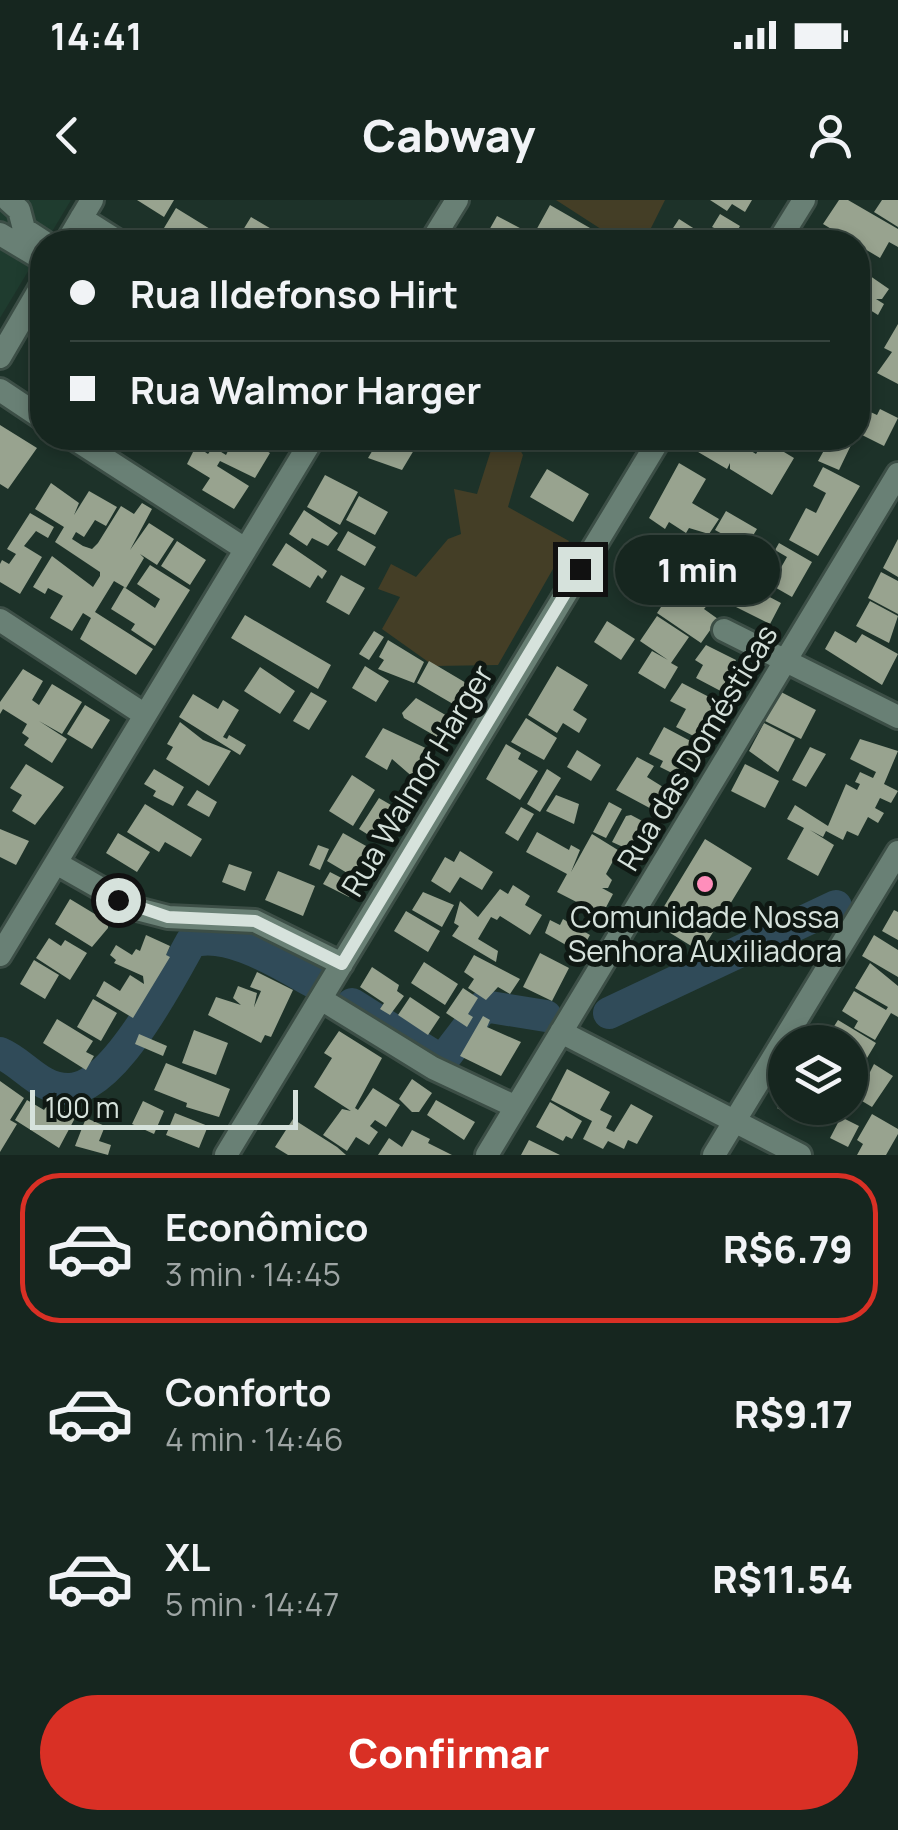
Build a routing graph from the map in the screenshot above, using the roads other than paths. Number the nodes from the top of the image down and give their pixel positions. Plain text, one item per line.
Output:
1 (8, 200) edge
2 (456, 200) edge
3 (804, 200) edge
4 (87, 209) edge
5 (107, 230) edge
6 (438, 230) edge
7 (785, 230) edge
8 (30, 233) edge
9 (0, 234) edge
10 (30, 253) edge
11 (30, 306) edge
12 (0, 358) edge
13 (0, 390) edge
14 (30, 410) edge
15 (92, 450) edge
16 (306, 450) edge
17 (653, 450) edge
18 (898, 474) edge
19 (245, 549) junction
20 (0, 620) edge
21 (724, 630) dead end
22 (786, 660) junction
23 (145, 716) junction
24 (898, 717) edge
25 (898, 852) edge
26 (56, 863) junction
27 (0, 955) edge
28 (342, 964) junction
29 (321, 998) junction
30 (562, 1032) junction
31 (516, 1108) junction
32 (735, 1121) junction
33 (226, 1155) edge
34 (488, 1155) edge
35 (714, 1155) edge
36 (800, 1155) edge

1 - 8 street
2 - 6 street
3 - 7 street
4 - 5 street
9 - 10 street
11 - 12 street
13 - 14 street
15 - 19 street
16 - 19 street
17 - 28 street, Rua Walmor Harger
18 - 22 street, Rua das Domésticas
19 - 23 street
20 - 23 street
21 - 22 street
22 - 24 street
22 - 30 street, Rua das Domésticas
23 - 26 street
25 - 32 street
26 - 27 street
26 - 28 street
28 - 29 street, Rua Walmor Harger
29 - 31 street
29 - 33 street, Rua Walmor Harger
30 - 31 street, Rua das Domésticas
30 - 32 street
31 - 34 street, Rua das Domésticas
32 - 35 street
32 - 36 street

